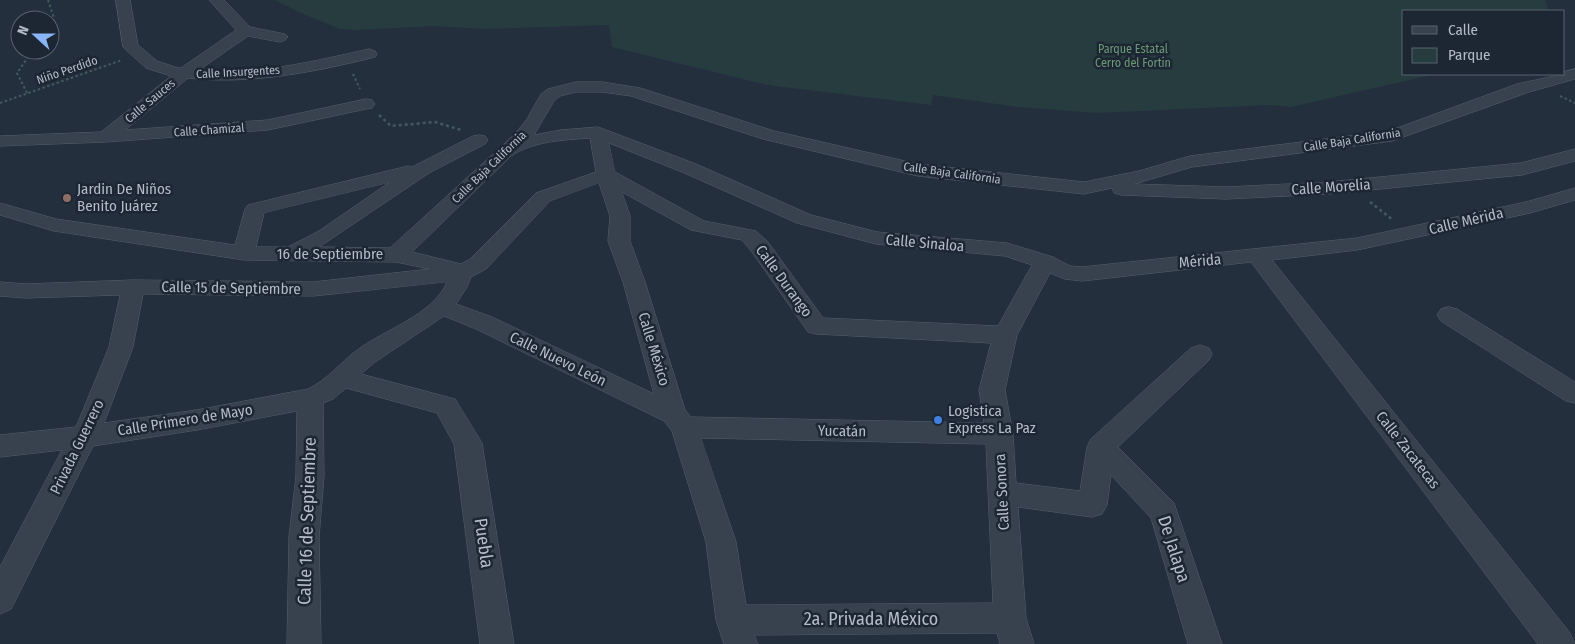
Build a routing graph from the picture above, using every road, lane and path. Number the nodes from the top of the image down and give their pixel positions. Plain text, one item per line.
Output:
1 (123, 0) edge
2 (216, 0) edge
3 (245, 31) junction
4 (280, 36) dead end
5 (140, 54) junction
6 (369, 54) dead end
7 (348, 59) junction
8 (26, 60) edge
9 (183, 74) junction
10 (1551, 75) edge
11 (28, 93) junction
12 (0, 103) edge
13 (366, 104) junction
14 (598, 132) junction
15 (106, 137) junction
16 (479, 140) joint
17 (0, 141) edge
18 (516, 144) junction
19 (1575, 155) edge
20 (422, 169) junction
21 (606, 175) junction
22 (1350, 186) junction
23 (1084, 188) junction
24 (1575, 194) edge
25 (0, 209) edge
26 (1411, 234) junction
27 (1357, 244) joint
28 (244, 253) junction
29 (292, 254) junction
30 (396, 255) junction
31 (1257, 255) junction
32 (1045, 262) junction
33 (461, 273) junction
34 (133, 287) junction
35 (0, 289) edge
36 (442, 307) junction
37 (1449, 315) dead end
38 (1006, 335) junction
39 (1200, 354) dead end
40 (341, 378) junction
41 (1575, 394) edge
42 (310, 398) junction
43 (679, 420) junction
44 (999, 434) junction
45 (86, 435) junction
46 (0, 446) edge
47 (1101, 447) junction
48 (1002, 493) junction
49 (0, 599) edge
50 (1013, 631) edge
51 (737, 632) edge
52 (304, 644) edge
53 (498, 644) edge
54 (1205, 644) edge
55 (1558, 644) edge

1 - 5 street, Calle Insurgentes
2 - 3 street
3 - 4 street
3 - 9 street, Calle Sauces
5 - 9 street, Calle Insurgentes
5 - 11 path, Niño Perdido
6 - 7 street, Calle Insurgentes
7 - 9 street, Calle Insurgentes
7 - 13 path
8 - 11 path
9 - 15 street, Calle Sauces
10 - 23 street, Calle Baja California
11 - 12 path, Niño Perdido
13 - 15 street, Calle Chamizal
13 - 16 path
14 - 18 street
14 - 21 street, Calle México
14 - 32 street, Calle Sinaloa
15 - 17 street, Calle Chamizal
16 - 20 street
18 - 23 street, Calle Baja California
18 - 30 street, Calle Baja California
19 - 22 street, Calle Morelia
20 - 28 street
20 - 29 street
21 - 33 street
21 - 38 street, Calle Durango
21 - 43 street, Calle México
22 - 23 street, Calle Morelia
22 - 26 path
24 - 26 street, Calle Mérida
25 - 28 street, 16 de Septiembre
26 - 27 street, Calle Mérida
27 - 31 street, Mérida
28 - 29 street, 16 de Septiembre
29 - 30 street, 16 de Septiembre
30 - 33 street, 16 de Septiembre
31 - 32 street, Mérida
31 - 55 street, Calle Zacatecas
32 - 38 street, Calle Sonora
33 - 34 street, Calle 15 de Septiembre
33 - 36 street
34 - 35 street, Calle 15 de Septiembre
34 - 45 street, Privada Guerrero
36 - 40 street
36 - 43 street, Calle Nuevo León
37 - 41 street
38 - 44 street, Calle Sonora
39 - 47 street
40 - 42 street
40 - 53 street, Puebla
42 - 45 street, Calle Primero de Mayo
42 - 52 street, Calle 16 de Septiembre
43 - 44 street, Yucatán
43 - 51 street, Calle México
44 - 48 street, Calle Sonora
45 - 46 street, Calle Primero de Mayo
45 - 49 street, Privada Guerrero
47 - 48 street
47 - 54 street, De Jalapa
48 - 50 street, Calle Sonora
50 - 51 street, 2a. Privada México

